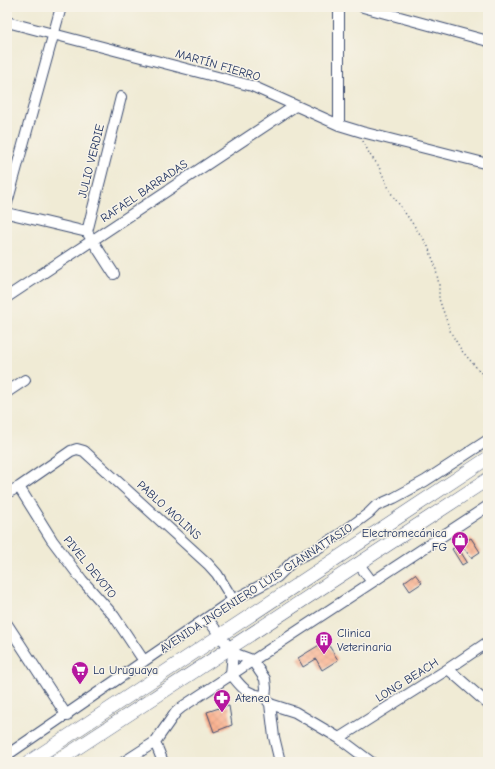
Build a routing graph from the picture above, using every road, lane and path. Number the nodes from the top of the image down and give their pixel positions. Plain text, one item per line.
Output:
1 (61, 7) edge
2 (339, 7) edge
3 (364, 7) edge
4 (7, 22) edge
5 (54, 34) junction
6 (488, 41) edge
7 (121, 97) dead end
8 (295, 106) junction
9 (339, 124) junction
10 (362, 132) junction
11 (488, 164) edge
12 (7, 203) edge
13 (7, 213) edge
14 (87, 232) junction
15 (93, 241) junction
16 (114, 274) dead end
17 (7, 297) edge
18 (25, 380) dead end
19 (488, 384) edge
20 (7, 392) edge
21 (488, 440) edge
22 (488, 458) edge
23 (488, 479) edge
24 (19, 487) junction
25 (7, 493) edge
26 (488, 506) edge
27 (358, 562) junction
28 (372, 582) junction
29 (234, 600) junction
30 (207, 618) junction
31 (7, 624) edge
32 (220, 636) junction
33 (488, 642) edge
34 (231, 651) junction
35 (252, 660) junction
36 (144, 661) junction
37 (448, 669) junction
38 (231, 674) junction
39 (267, 700) junction
40 (488, 704) edge
41 (67, 716) junction
42 (339, 738) junction
43 (155, 742) junction
44 (7, 755) edge
45 (29, 762) edge
46 (56, 762) edge
47 (124, 762) edge
48 (163, 762) edge
49 (280, 762) edge
50 (371, 762) edge

1 - 5 street
2 - 9 street
3 - 6 street
4 - 5 street, MARTÍN FIERRO
5 - 8 street, MARTÍN FIERRO
5 - 12 street
7 - 14 street, JULIO VERDIE
8 - 9 street, MARTÍN FIERRO
8 - 15 street, RAFAEL BARRADAS
9 - 10 street, MARTÍN FIERRO
10 - 11 street, MARTÍN FIERRO
10 - 19 path
13 - 14 street
14 - 15 street
15 - 16 street
15 - 17 street, RAFAEL BARRADAS
18 - 20 street
21 - 29 street, AVENIDA INGENIERO LUIS GIANNATTASIO
22 - 32 main road, AVENIDA INGENIERO LUIS GIANNATTASIO
23 - 27 main road
24 - 25 street
24 - 29 street, PABLO MOLINS
24 - 36 street, PIVEL DEVOTO
26 - 28 street
27 - 28 street
27 - 34 main road
28 - 35 street
29 - 30 street, AVENIDA INGENIERO LUIS GIANNATTASIO
30 - 32 street
30 - 36 street, AVENIDA INGENIERO LUIS GIANNATTASIO
31 - 41 street
32 - 34 street
32 - 45 main road, AVENIDA INGENIERO LUIS GIANNATTASIO
33 - 37 street, LONG BEACH
34 - 35 street
34 - 38 street
34 - 46 main road
35 - 38 street
35 - 39 street
36 - 41 street, AVENIDA INGENIERO LUIS GIANNATTASIO
37 - 40 street
37 - 42 street, LONG BEACH
38 - 39 street
38 - 43 street
39 - 42 street
39 - 49 street
41 - 44 street, AVENIDA INGENIERO LUIS GIANNATTASIO
42 - 50 street
43 - 47 street
43 - 48 street

